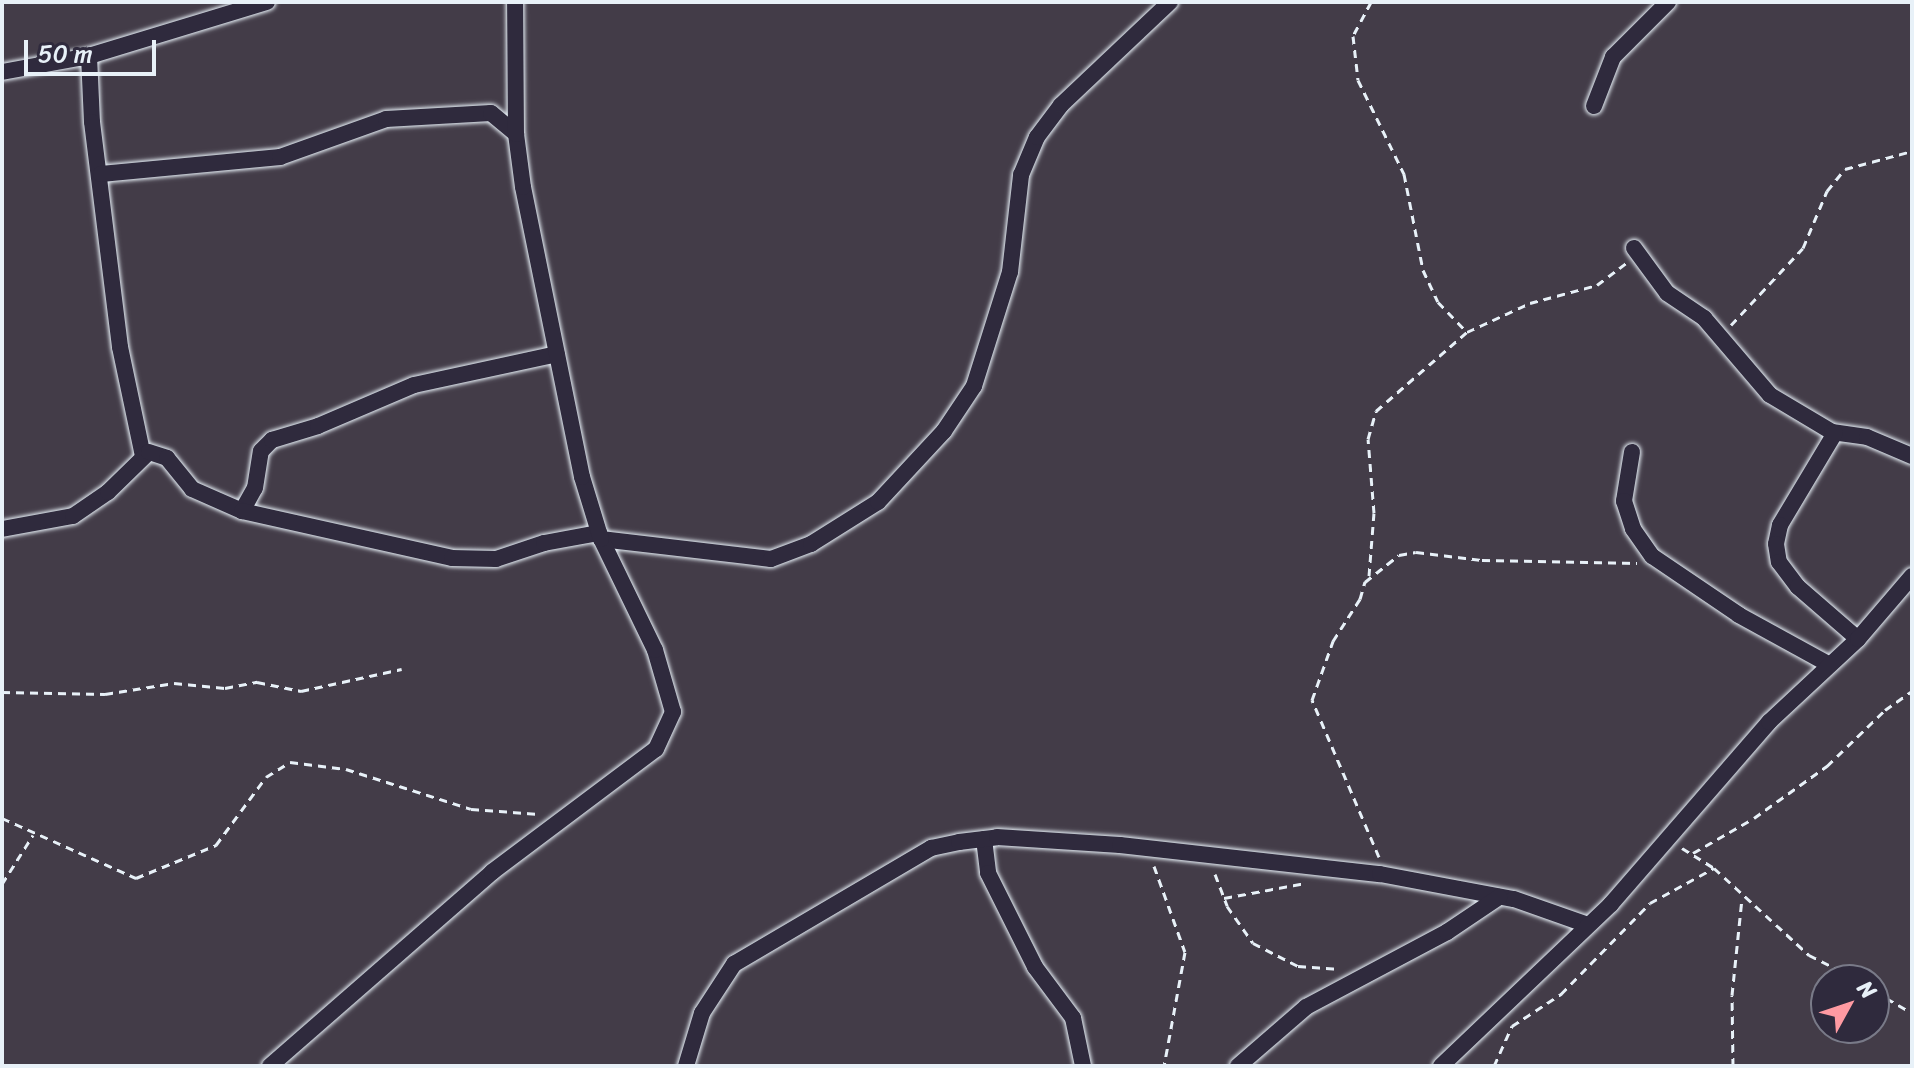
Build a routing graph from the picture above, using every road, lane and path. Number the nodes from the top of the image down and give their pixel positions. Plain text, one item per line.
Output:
1 (267, 2) edge
2 (515, 2) edge
3 (1170, 2) edge
4 (1371, 2) edge
5 (1668, 2) edge
6 (89, 56) junction
7 (2, 72) edge
8 (1594, 106) dead end
9 (516, 134) junction
10 (1912, 151) edge
11 (101, 174) junction
12 (1638, 255) joint
13 (1467, 332) junction
14 (1720, 336) junction
15 (557, 354) junction
16 (1835, 433) junction
17 (1632, 452) dead end
18 (143, 456) junction
19 (1912, 456) edge
20 (242, 511) junction
21 (2, 529) edge
22 (600, 536) junction
23 (1661, 563) junction
24 (1912, 576) edge
25 (1369, 578) junction
26 (1858, 639) junction
27 (1828, 664) junction
28 (402, 669) dead end
29 (1912, 691) edge
30 (2, 692) edge
31 (541, 814) dead end
32 (2, 818) edge
33 (33, 835) junction
34 (984, 839) junction
35 (1667, 845) junction
36 (1154, 850) junction
37 (1693, 853) junction
38 (1209, 854) junction
39 (1714, 868) junction
40 (1386, 875) junction
41 (1307, 883) dead end
42 (2, 884) edge
43 (1742, 896) junction
44 (1499, 897) junction
45 (1224, 898) junction
46 (1588, 925) junction
47 (1827, 964) edge
48 (1343, 969) dead end
49 (1890, 1000) edge
50 (1912, 1013) edge
51 (270, 1066) edge
52 (686, 1066) edge
53 (1083, 1066) edge
54 (1164, 1066) edge
55 (1238, 1066) edge
56 (1441, 1066) edge
57 (1494, 1066) edge
58 (1733, 1066) edge

1 - 6 street
2 - 9 street
3 - 22 street
4 - 13 path
5 - 8 street
6 - 7 street
6 - 11 street
9 - 11 street
9 - 15 street
10 - 14 path
11 - 18 street
12 - 13 path
12 - 14 street
13 - 25 path
14 - 16 street
15 - 20 street
15 - 22 street
16 - 19 street
16 - 26 street
17 - 23 street
18 - 20 street
18 - 21 street
20 - 22 street
22 - 51 street
23 - 25 path
23 - 27 street
24 - 26 street
25 - 40 path
26 - 27 street
27 - 35 street
28 - 30 path
29 - 37 path
31 - 33 path
32 - 33 path
33 - 42 path
34 - 36 street
34 - 52 street
34 - 53 street
35 - 37 path
35 - 46 street
36 - 38 street
36 - 54 path
37 - 39 path
38 - 40 street
38 - 45 path
39 - 43 path
39 - 57 path
40 - 44 street
41 - 45 path
43 - 47 path
43 - 58 path
44 - 46 street
44 - 55 street
45 - 48 path
46 - 56 street
49 - 50 path

